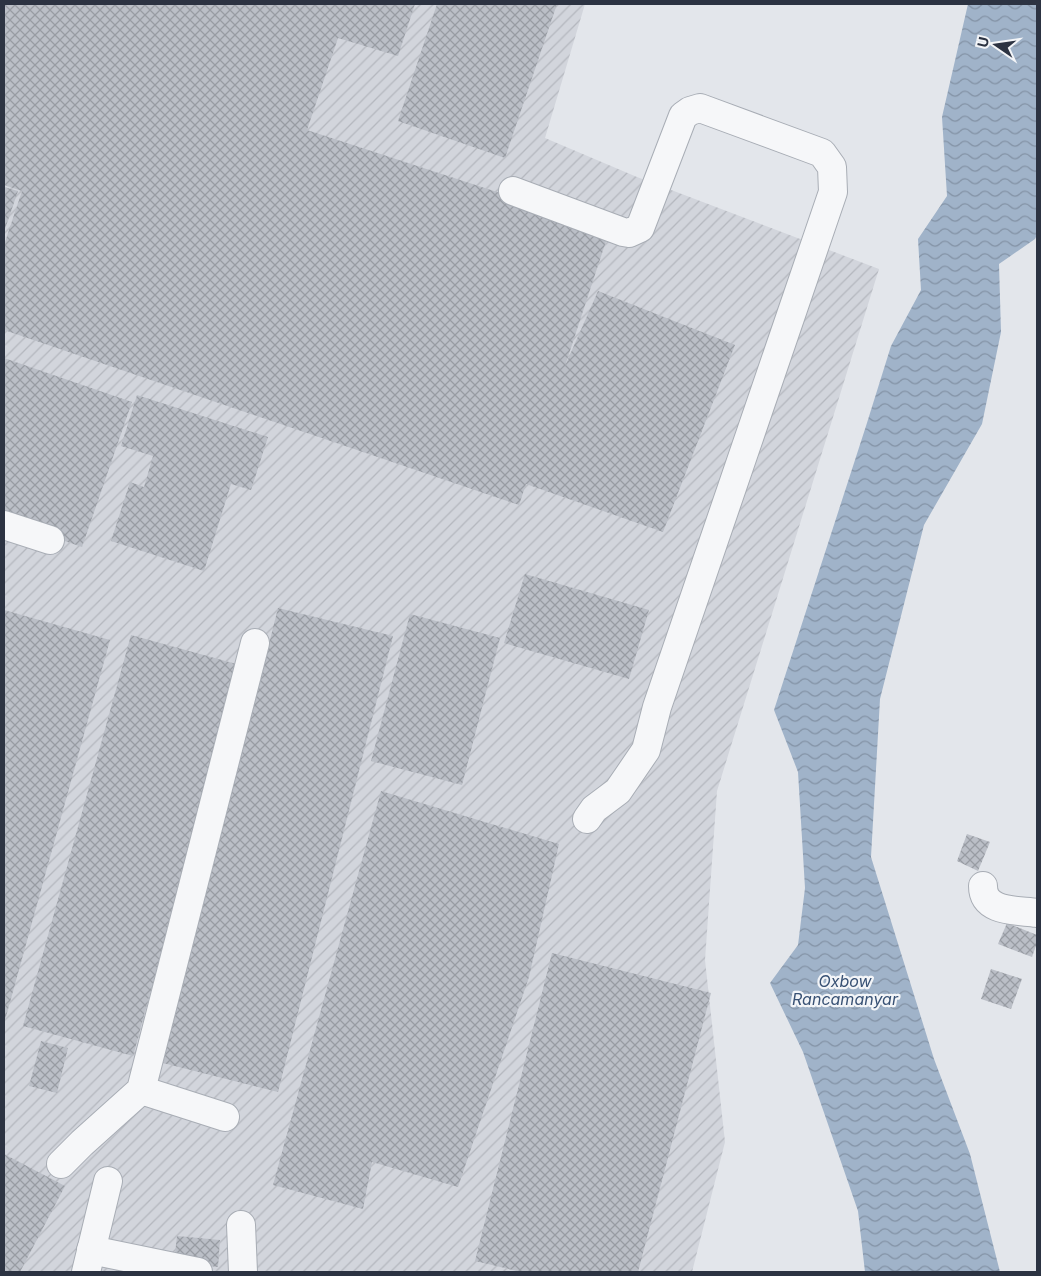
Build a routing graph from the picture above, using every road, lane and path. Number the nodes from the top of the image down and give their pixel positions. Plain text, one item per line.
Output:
1 (513, 191) dead end
2 (4, 524) edge
3 (50, 540) dead end
4 (255, 643) dead end
5 (587, 819) dead end
6 (983, 886) dead end
7 (1037, 913) edge
8 (140, 1090) junction
9 (225, 1116) dead end
10 (61, 1164) dead end
11 (108, 1181) dead end
12 (241, 1225) dead end
13 (89, 1261) edge
14 (198, 1272) edge
15 (243, 1272) edge

1 - 5 street
2 - 3 street
4 - 8 street
6 - 7 street
8 - 9 street
8 - 10 street
11 - 13 street
12 - 15 street
13 - 14 street

